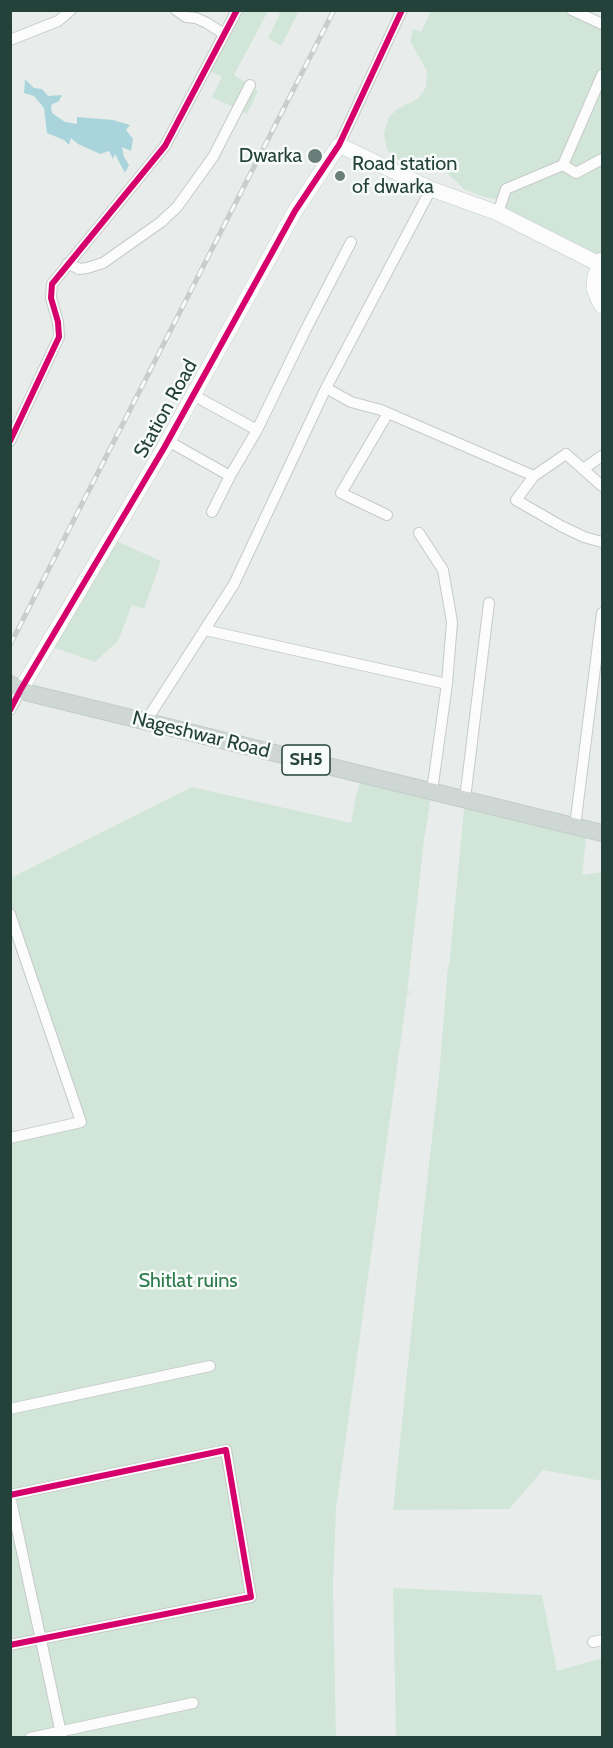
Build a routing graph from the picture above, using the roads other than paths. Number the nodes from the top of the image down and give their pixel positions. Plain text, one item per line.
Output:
1 (71, 10) edge
2 (176, 10) edge
3 (237, 10) edge
4 (402, 10) edge
5 (572, 10) edge
6 (603, 24) edge
7 (224, 34) junction
8 (10, 40) edge
9 (603, 75) edge
10 (250, 85) dead end
11 (344, 148) junction
12 (603, 159) edge
13 (563, 165) junction
14 (430, 189) junction
15 (498, 213) junction
16 (351, 242) dead end
17 (601, 262) edge
18 (68, 263) junction
19 (603, 306) edge
20 (326, 388) junction
21 (193, 395) junction
22 (388, 413) junction
23 (257, 430) junction
24 (10, 441) edge
25 (168, 441) junction
26 (603, 456) edge
27 (584, 469) junction
28 (230, 476) junction
29 (534, 476) junction
30 (603, 486) edge
31 (212, 512) dead end
32 (387, 515) dead end
33 (419, 533) dead end
34 (603, 542) edge
35 (489, 603) dead end
36 (603, 613) edge
37 (205, 630) junction
38 (447, 684) junction
39 (16, 687) edge
40 (10, 710) edge
41 (146, 721) junction
42 (432, 791) junction
43 (465, 799) junction
44 (575, 826) junction
45 (603, 832) edge
46 (10, 914) edge
47 (10, 1138) edge
48 (210, 1365) dead end
49 (10, 1409) edge
50 (10, 1495) edge
51 (41, 1639) junction
52 (10, 1645) edge
53 (193, 1703) dead end
54 (62, 1734) edge
55 (30, 1737) edge

1 - 8 street
2 - 7 street
3 - 7 street
4 - 11 street
5 - 6 street
7 - 18 street
9 - 13 street
10 - 18 street
11 - 14 street
11 - 21 street, Station Road
12 - 13 street
13 - 15 street
14 - 15 street
14 - 20 street
15 - 17 street
16 - 23 street
17 - 19 street
18 - 24 street
20 - 22 street
20 - 37 street
21 - 23 street
21 - 25 street, Station Road
22 - 29 street
22 - 32 street
23 - 28 street
25 - 28 street
25 - 39 street, Station Road
26 - 27 street
27 - 29 street
27 - 30 street
28 - 31 street
29 - 34 street
33 - 38 street
35 - 43 street
36 - 44 street
37 - 38 street
37 - 41 street
38 - 42 street
39 - 40 street
39 - 41 main road, Nageshwar Road / SH5
41 - 42 main road, Nageshwar Road / SH5
42 - 43 main road, Nageshwar Road / SH5
43 - 44 main road, Nageshwar Road / SH5
44 - 45 main road, Nageshwar Road / SH5
46 - 47 street
48 - 49 street
50 - 51 street
50 - 51 street
51 - 52 street
51 - 54 street
53 - 54 street
54 - 55 street

